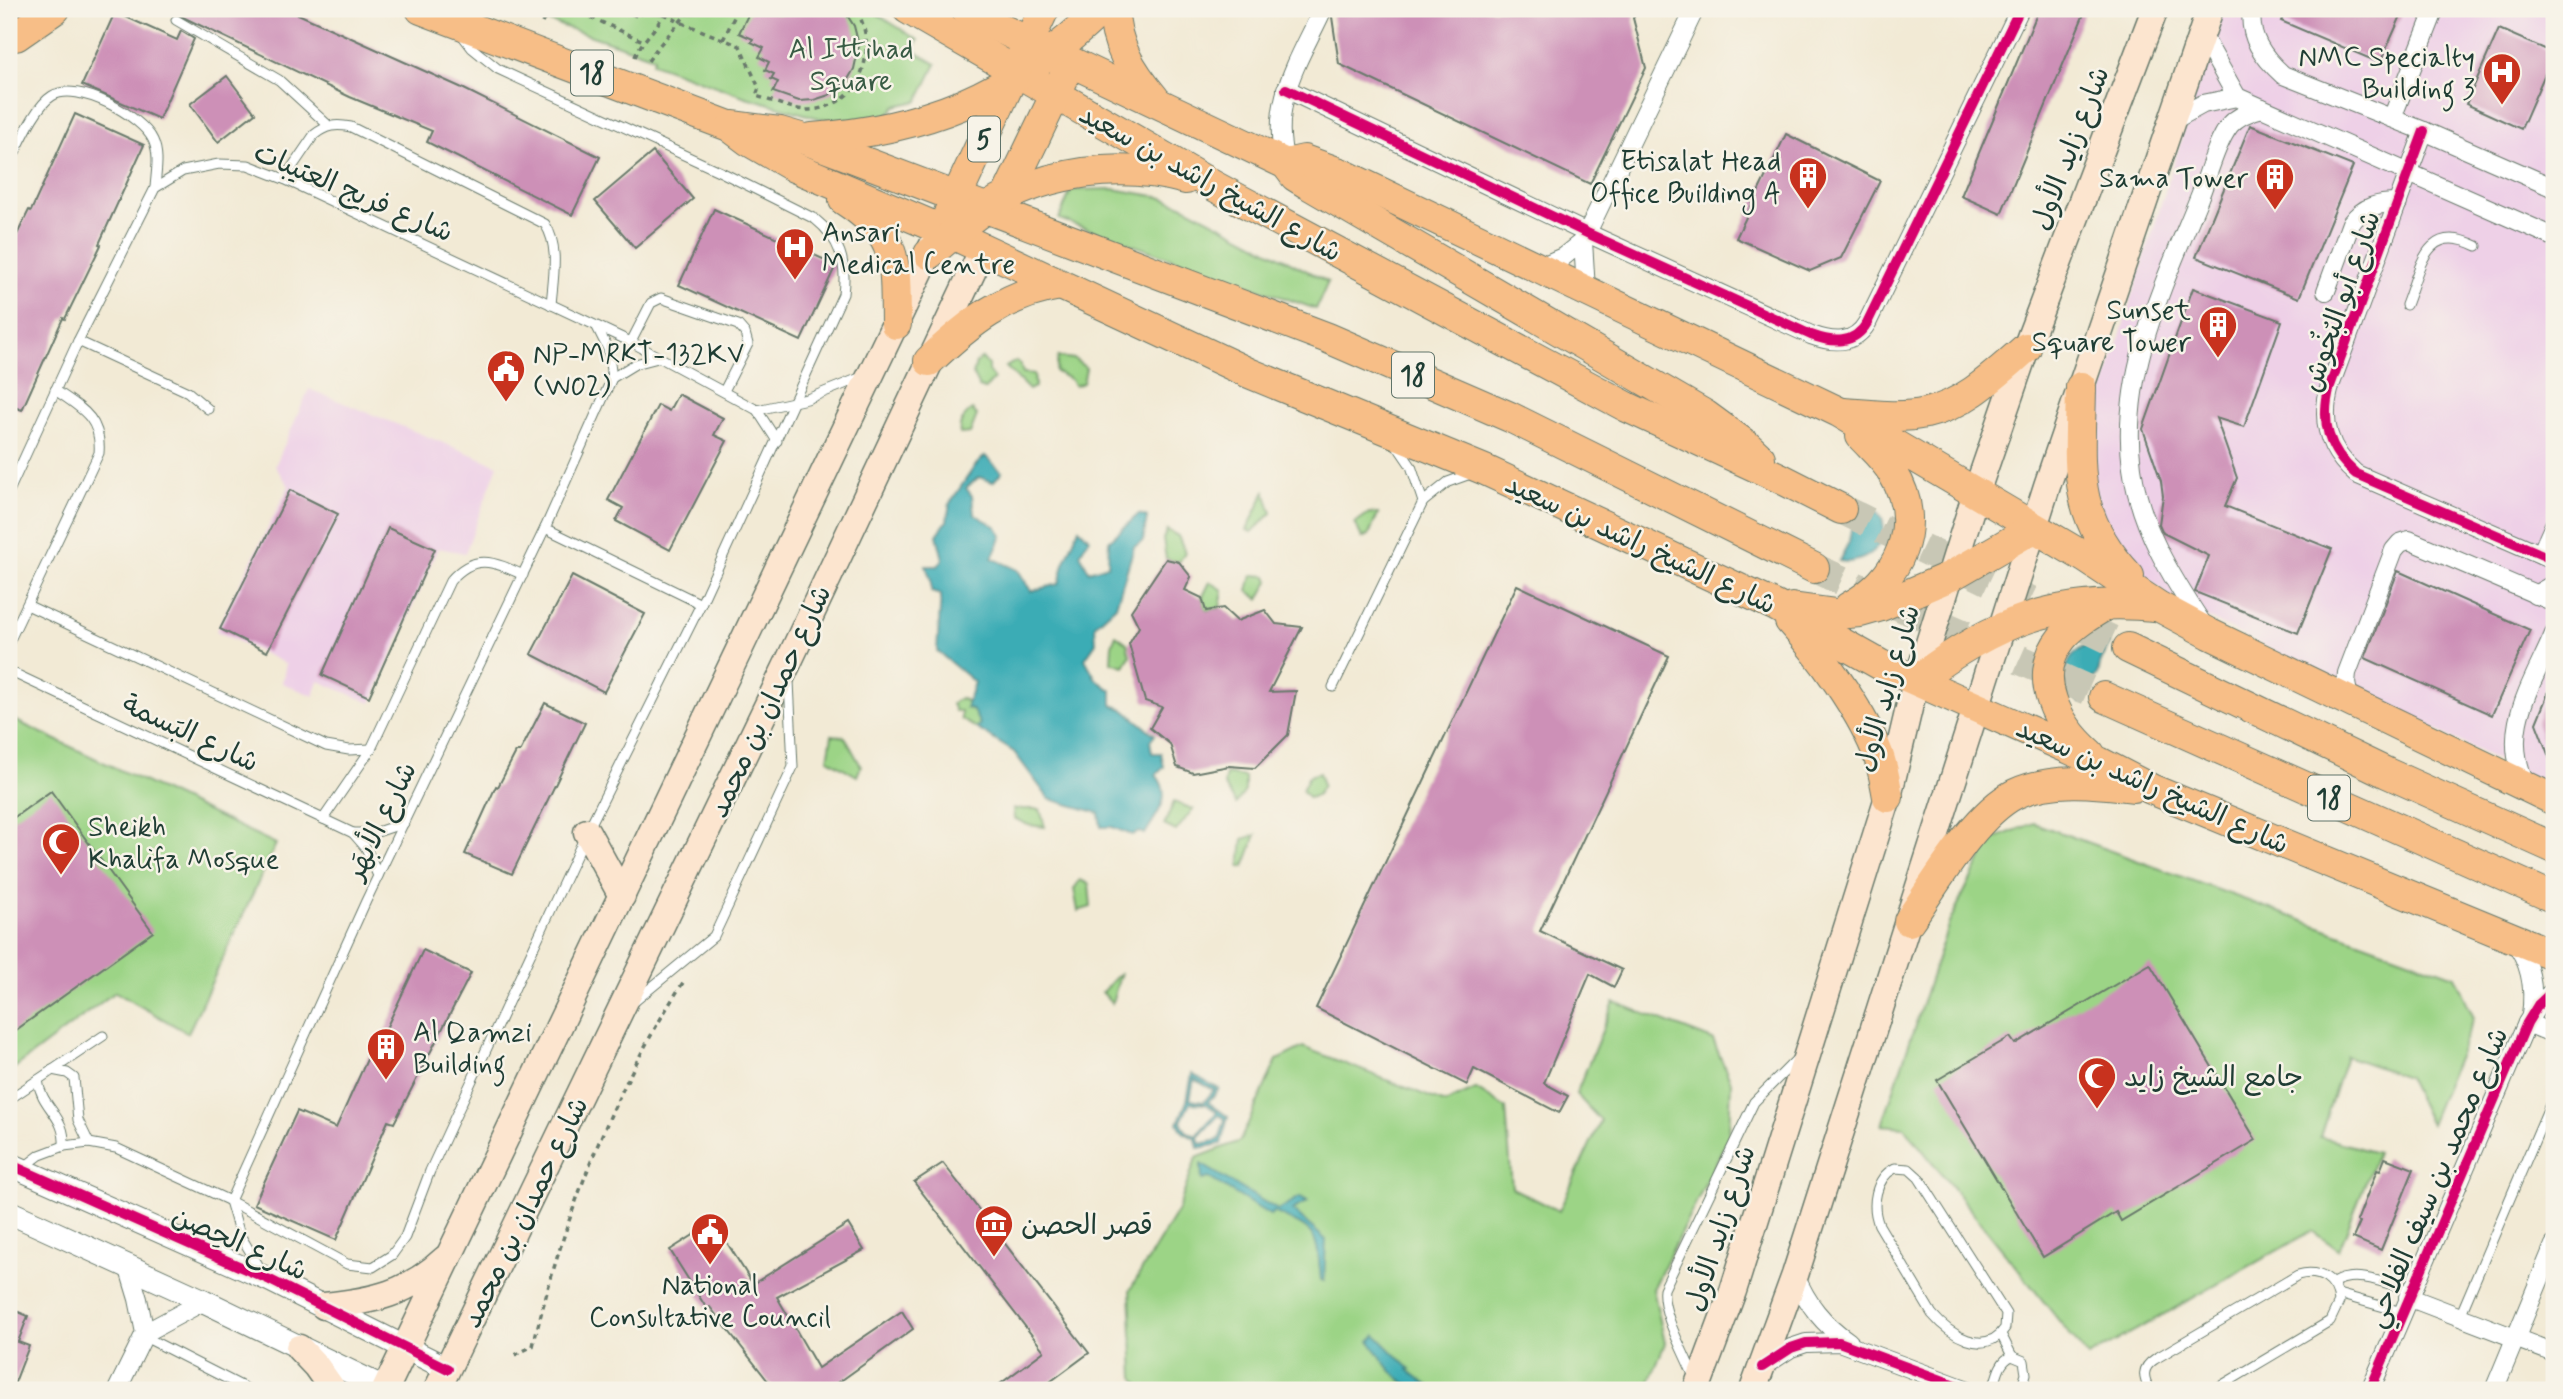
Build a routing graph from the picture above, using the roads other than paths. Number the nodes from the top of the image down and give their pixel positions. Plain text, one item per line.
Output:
1 (36, 9) edge
2 (55, 9) edge
3 (421, 9) edge
4 (908, 9) edge
5 (966, 9) edge
6 (1044, 9) edge
7 (1323, 9) edge
8 (1695, 9) edge
9 (2020, 9) edge
10 (2155, 9) edge
11 (2252, 9) edge
12 (2435, 9) edge
13 (1100, 12) edge
14 (176, 20) dead end
15 (454, 21) junction
16 (2205, 21) edge
17 (12, 43) edge
18 (1051, 52) junction
19 (1016, 76) junction
20 (1286, 89) junction
21 (1056, 95) junction
22 (2237, 97) junction
23 (1156, 101) junction
24 (2263, 108) junction
25 (2392, 118) junction
26 (2172, 121) junction
27 (329, 126) junction
28 (729, 126) junction
29 (2424, 131) junction
30 (804, 139) junction
31 (9, 164) edge
32 (1286, 164) junction
33 (794, 167) junction
34 (2409, 174) junction
35 (284, 179) junction
36 (1213, 186) junction
37 (155, 188) junction
38 (2554, 188) edge
39 (957, 196) junction
40 (2399, 203) junction
41 (997, 206) junction
42 (1585, 237) junction
43 (2554, 237) edge
44 (941, 240) junction
45 (2477, 246) dead end
46 (983, 249) junction
47 (1541, 267) junction
48 (1060, 285) junction
49 (1586, 290) junction
50 (2326, 291) dead end
51 (551, 305) junction
52 (2406, 305) dead end
53 (896, 324) junction
54 (597, 327) junction
55 (78, 341) junction
56 (631, 342) junction
57 (2026, 348) junction
58 (659, 358) junction
59 (929, 361) junction
60 (873, 372) junction
61 (612, 378) junction
62 (2081, 387) junction
63 (55, 390) junction
64 (724, 391) junction
65 (794, 403) junction
66 (208, 409) dead end
67 (757, 410) junction
68 (1839, 412) junction
69 (1385, 430) junction
70 (777, 441) junction
71 (1486, 470) junction
72 (1780, 478) junction
73 (9, 491) edge
74 (1976, 493) junction
75 (1423, 502) junction
76 (1841, 509) tunnel mouth
77 (2554, 525) edge
78 (545, 528) junction
79 (2034, 528) junction
80 (2548, 557) edge
81 (1814, 568) tunnel mouth
82 (523, 575) junction
83 (1951, 576) junction
84 (2554, 584) edge
85 (2535, 595) junction
86 (2554, 602) edge
87 (2110, 603) junction
88 (701, 604) junction
89 (27, 606) junction
90 (1776, 606) junction
91 (2158, 606) junction
92 (1836, 614) junction
93 (2003, 626) junction
94 (2210, 634) junction
95 (2554, 634) edge
96 (9, 642) edge
97 (2128, 648) tunnel mouth
98 (788, 663) junction
99 (9, 671) edge
100 (1917, 681) junction
101 (1333, 687) dead end
102 (2104, 697) tunnel mouth
103 (2350, 703) junction
104 (1976, 707) junction
105 (371, 749) junction
106 (2099, 762) junction
107 (2151, 789) junction
108 (2544, 794) edge
109 (1888, 797) junction
110 (323, 819) junction
111 (404, 822) junction
112 (587, 832) junction
113 (353, 833) junction
114 (2554, 848) edge
115 (378, 876) junction
116 (622, 896) junction
117 (2554, 898) edge
118 (1909, 921) junction
119 (2511, 937) junction
120 (2554, 955) edge
121 (2554, 989) edge
122 (620, 1013) junction
123 (2529, 1019) junction
124 (2554, 1034) edge
125 (103, 1036) dead end
126 (1810, 1046) junction
127 (52, 1070) junction
128 (38, 1080) junction
129 (2554, 1095) edge
130 (14, 1096) dead end
131 (89, 1143) junction
132 (64, 1146) junction
133 (15, 1166) edge
134 (230, 1201) junction
135 (9, 1212) edge
136 (2554, 1245) edge
137 (451, 1253) junction
138 (128, 1266) junction
139 (1795, 1275) junction
140 (270, 1280) junction
141 (2333, 1283) junction
142 (2338, 1294) junction
143 (2407, 1300) junction
144 (204, 1301) junction
145 (324, 1306) junction
146 (2460, 1316) junction
147 (2001, 1334) junction
148 (144, 1335) junction
149 (2516, 1337) junction
150 (1855, 1346) junction
151 (299, 1348) junction
152 (405, 1348) junction
153 (2554, 1353) edge
154 (2012, 1356) junction
155 (1757, 1379) edge
156 (443, 1380) edge
157 (1697, 1389) edge
158 (117, 1390) edge
159 (249, 1390) edge
160 (332, 1390) edge
161 (387, 1390) edge
162 (1968, 1390) edge
163 (1993, 1390) edge
164 (2021, 1390) edge
165 (2150, 1390) edge
166 (2214, 1390) edge
167 (2370, 1390) edge
168 (2494, 1390) edge

1 - 17 street
2 - 17 main road
3 - 15 main road, شارع الشيخ راشد بن سعيد / 18
4 - 19 main road, شارع الشيخ راشد بن سعيد
5 - 18 main road, شارع الشيخ راشد بن سعيد
6 - 18 main road, شارع حمدان بن محمد / 5
7 - 20 street
8 - 42 street
9 - 42 street
10 - 57 main road, شارع زايد الأول
11 - 25 street
12 - 25 street
13 - 18 main road, شارع حمدان بن محمد / 5
13 - 23 main road
14 - 27 lane
15 - 28 main road, شارع الشيخ راشد بن سعيد / 18
15 - 65 lane
16 - 22 street
16 - 26 main road
18 - 19 main road, شارع حمدان بن محمد / 5
18 - 21 main road, شارع حمدان بن محمد / 5
18 - 23 main road, شارع الشيخ راشد بن سعيد
19 - 21 main road, شارع الشيخ راشد بن سعيد
19 - 30 main road
19 - 39 main road, شارع حمدان بن محمد / 5
20 - 32 street
20 - 42 street
21 - 36 main road, شارع الشيخ راشد بن سعيد
21 - 41 main road, شارع حمدان بن محمد / 5
22 - 24 street
22 - 26 street
23 - 32 main road, شارع الشيخ راشد بن سعيد
24 - 34 street
24 - 94 street
25 - 29 street
26 - 62 main road
27 - 35 lane
27 - 51 lane
28 - 30 main road, شارع الشيخ راشد بن سعيد / 18
28 - 33 main road, شارع الشيخ راشد بن سعيد / 18
29 - 34 street, شارع أبو البُخُوش
29 - 38 street
30 - 39 main road, شارع الشيخ راشد بن سعيد / 18
31 - 37 lane
32 - 47 main road, شارع الشيخ راشد بن سعيد
32 - 72 main road, شارع الشيخ راشد بن سعيد
33 - 44 main road, شارع الشيخ راشد بن سعيد / 18
33 - 53 main road
34 - 40 street, شارع أبو البُخُوش
34 - 43 street
35 - 37 lane, شارع فريج العتيبات
35 - 51 lane, شارع فريج العتيبات
36 - 41 main road
36 - 72 main road, شارع الشيخ راشد بن سعيد
37 - 55 lane
39 - 41 main road, شارع الشيخ راشد بن سعيد / 18
39 - 44 main road, شارع حمدان بن محمد / 5
40 - 50 street, شارع أبو البُخُوش
40 - 80 street, شارع أبو البُخُوش
41 - 44 main road
41 - 46 main road, شارع حمدان بن محمد / 5
41 - 81 main road, شارع الشيخ راشد بن سعيد / 18
42 - 47 street
42 - 49 street
44 - 46 main road, شارع الشيخ راشد بن سعيد / 18
44 - 53 main road, شارع حمدان بن محمد / 5
45 - 52 lane
46 - 48 main road, شارع الشيخ راشد بن سعيد / 18
46 - 59 main road, شارع حمدان بن محمد / 5
47 - 49 main road, شارع الشيخ راشد بن سعيد
48 - 59 main road
48 - 69 main road, شارع الشيخ راشد بن سعيد / 18
49 - 68 main road, شارع الشيخ راشد بن سعيد
51 - 54 lane, شارع فريج العتيبات
53 - 60 main road, شارع حمدان بن محمد / 5
54 - 56 lane, شارع فريج العتيبات
54 - 61 lane
55 - 63 lane
55 - 66 lane
56 - 58 lane, شارع فريج العتيبات
56 - 64 lane
57 - 68 main road
57 - 74 main road, شارع زايد الأول
58 - 61 lane
58 - 64 lane, شارع فريج العتيبات
59 - 98 main road, شارع حمدان بن محمد / 5
60 - 65 lane
60 - 116 main road, شارع حمدان بن محمد / 5
61 - 78 lane, شارع الأبهَر
62 - 79 main road
62 - 91 main road
63 - 73 lane
63 - 89 lane
64 - 67 lane, شارع فريج العتيبات
65 - 67 lane
65 - 70 lane
67 - 70 lane, شارع فريج العتيبات
68 - 74 main road, شارع الشيخ راشد بن سعيد
68 - 92 main road
69 - 71 main road, شارع الشيخ راشد بن سعيد / 18
69 - 75 lane
70 - 88 lane
71 - 75 lane
71 - 90 main road, شارع الشيخ راشد بن سعيد / 18
72 - 76 main road, شارع الشيخ راشد بن سعيد
74 - 79 main road, شارع الشيخ راشد بن سعيد
74 - 83 main road, شارع زايد الأول
75 - 101 lane
77 - 80 street
78 - 82 lane, شارع الأبهَر
78 - 88 lane
79 - 83 main road
79 - 91 main road, شارع الشيخ راشد بن سعيد
79 - 93 main road
82 - 105 lane
82 - 111 lane, شارع الأبهَر
83 - 92 main road
83 - 100 main road, شارع زايد الأول
84 - 85 street
85 - 86 street
85 - 103 street
87 - 91 main road
87 - 93 main road
87 - 106 main road
88 - 112 lane
89 - 96 lane
89 - 105 lane
90 - 92 main road
90 - 100 main road, شارع الشيخ راشد بن سعيد / 18
90 - 109 main road
91 - 94 main road, شارع الشيخ راشد بن سعيد
93 - 100 main road
93 - 104 main road
94 - 103 main road, شارع الشيخ راشد بن سعيد
95 - 108 street
97 - 114 main road, 18
98 - 122 main road, شارع حمدان بن محمد / 5
98 - 122 lane
99 - 110 lane, شارع البَسمة
100 - 104 main road, شارع الشيخ راشد بن سعيد / 18
100 - 109 main road, شارع زايد الأول
102 - 117 main road, 18
103 - 108 main road, شارع الشيخ راشد بن سعيد
104 - 106 main road, شارع الشيخ راشد بن سعيد / 18
104 - 118 main road
105 - 110 lane
106 - 107 main road, شارع الشيخ راشد بن سعيد / 18
107 - 118 main road
107 - 119 main road, شارع الشيخ راشد بن سعيد / 18
109 - 126 main road, شارع زايد الأول
110 - 113 lane, شارع البَسمة
111 - 113 lane
111 - 115 lane, شارع الأبهَر
112 - 116 main road
112 - 134 lane
113 - 115 lane
115 - 134 lane, شارع الأبهَر
116 - 137 main road, شارع حمدان بن محمد / 5
118 - 139 main road
119 - 120 main road, شارع الشيخ راشد بن سعيد / 18
119 - 123 street, شارع محمد بن سيف الفلاحي
121 - 123 street, شارع محمد بن سيف الفلاحي
122 - 156 main road, شارع حمدان بن محمد / 5
123 - 124 street
123 - 143 street, شارع محمد بن سيف الفلاحي
125 - 127 lane
126 - 157 main road, شارع زايد الأول
126 - 157 lane
127 - 128 lane
127 - 131 lane
128 - 130 lane
128 - 132 lane
129 - 146 lane
131 - 132 lane
131 - 134 lane
132 - 133 lane
133 - 140 street, شارع الحِصن
134 - 140 lane
135 - 138 street
136 - 149 street
137 - 145 main road
137 - 152 main road, شارع حمدان بن محمد / 5
138 - 144 street
138 - 148 street
139 - 150 street
139 - 155 main road
140 - 145 street, شارع الحِصن
141 - 142 lane
141 - 143 lane
141 - 165 lane
142 - 143 lane
142 - 166 lane
143 - 146 street
143 - 167 street, شارع محمد بن سيف الفلاحي
144 - 148 street
144 - 151 street
145 - 152 street, شارع الحِصن
146 - 149 street
147 - 147 lane
147 - 154 lane
148 - 158 street
148 - 159 lane
149 - 153 street
149 - 168 street
150 - 155 street
150 - 162 street
151 - 160 main road
151 - 161 street
152 - 156 street, شارع الحِصن
152 - 161 main road, شارع حمدان بن محمد / 5
154 - 163 lane
154 - 164 lane

